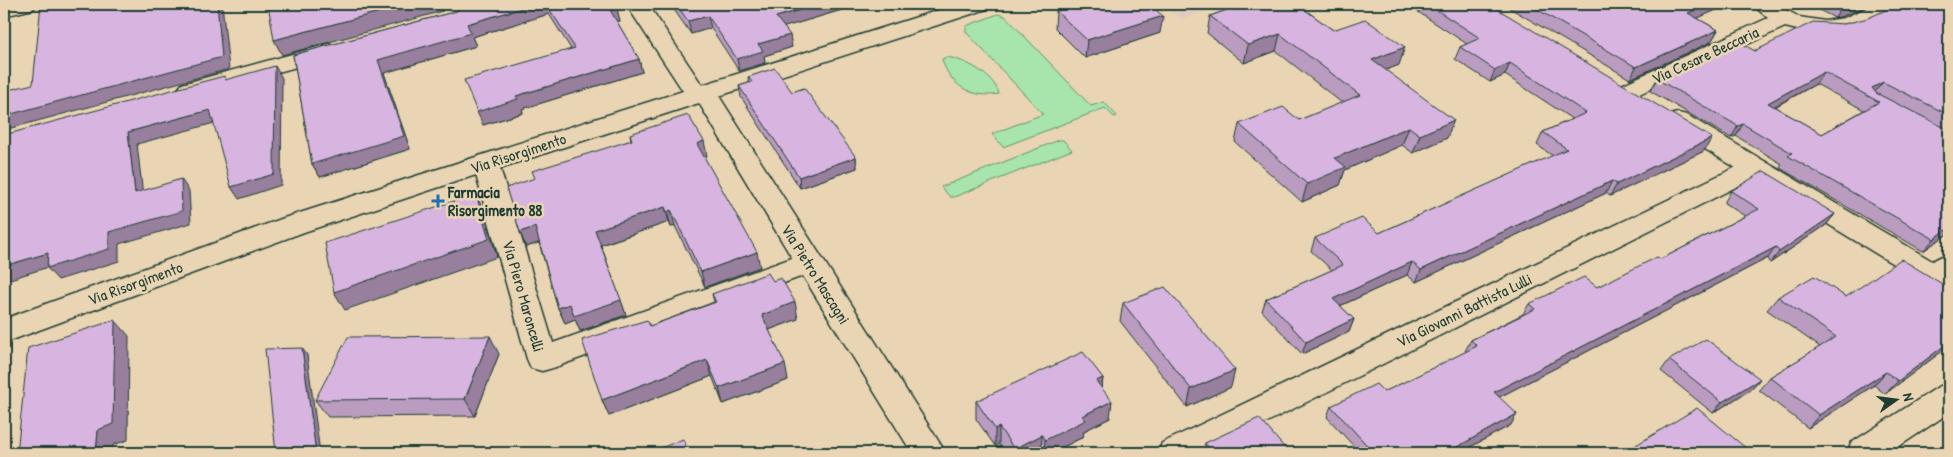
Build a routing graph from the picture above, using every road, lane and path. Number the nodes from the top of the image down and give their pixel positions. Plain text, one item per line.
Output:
1 (25, 4) edge
2 (637, 4) edge
3 (979, 4) edge
4 (1763, 4) edge
5 (1892, 4) edge
6 (4, 9) edge
7 (1784, 19) junction
8 (351, 45) edge
9 (701, 93) junction
10 (173, 94) edge
11 (486, 164) junction
12 (1754, 167) junction
13 (809, 263) junction
14 (1944, 274) edge
15 (4, 332) edge
16 (1949, 396) edge
17 (930, 453) edge
18 (1174, 453) edge
19 (1863, 453) edge

1 - 6 street
2 - 9 street, Via Pietro Mascagni
3 - 9 street, Via Risorgimento
4 - 7 street
5 - 7 street
7 - 12 street, Via Cesare Beccaria
8 - 10 street
9 - 11 street, Via Risorgimento
9 - 13 street, Via Pietro Mascagni
11 - 13 street, Via Piero Maroncelli
11 - 15 street, Via Risorgimento
12 - 14 street
12 - 18 street, Via Giovanni Battista Lulli
13 - 17 street, Via Pietro Mascagni
16 - 19 street

